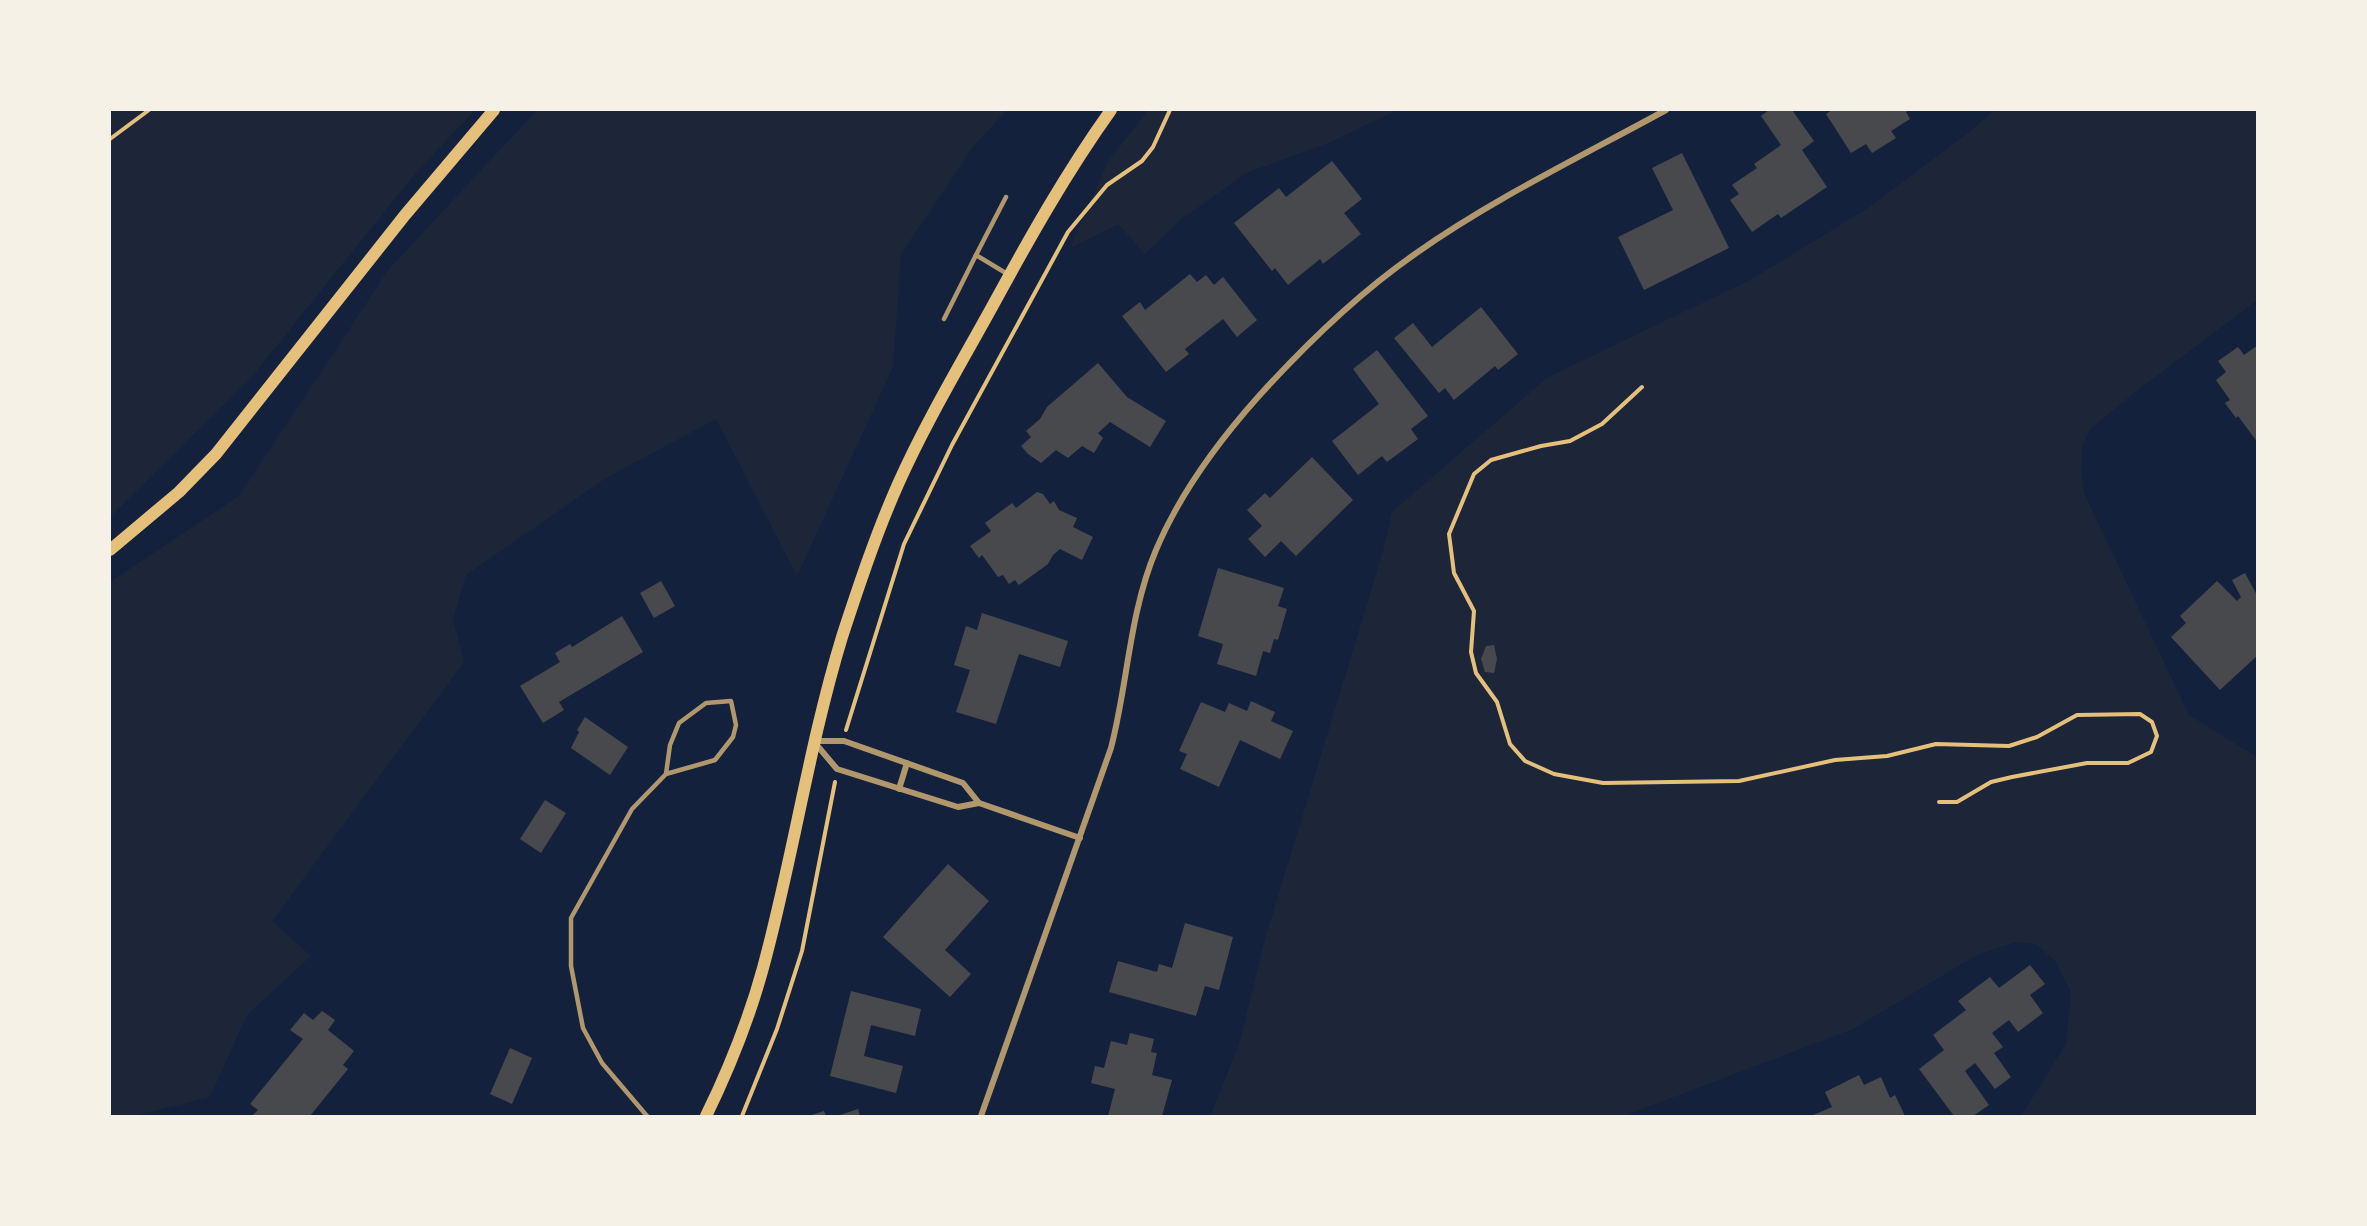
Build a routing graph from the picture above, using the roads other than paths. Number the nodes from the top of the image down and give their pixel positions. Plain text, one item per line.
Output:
1 (495, 110) edge
2 (1111, 110) edge
3 (1665, 110) edge
4 (1006, 197) dead end
5 (976, 255) junction
6 (1009, 275) junction
7 (944, 319) dead end
8 (110, 550) edge
9 (814, 741) junction
10 (907, 763) junction
11 (666, 774) junction
12 (899, 789) junction
13 (979, 803) junction
14 (1080, 838) junction
15 (647, 1116) edge
16 (706, 1116) edge
17 (981, 1116) edge

1 - 8 main road
2 - 6 main road
3 - 14 street
4 - 5 lane
5 - 6 lane
5 - 7 lane
6 - 9 main road
9 - 10 street
9 - 12 street
9 - 16 main road
10 - 12 street
10 - 13 street
11 - 11 lane
11 - 15 lane
12 - 13 street
13 - 14 street
14 - 17 street

